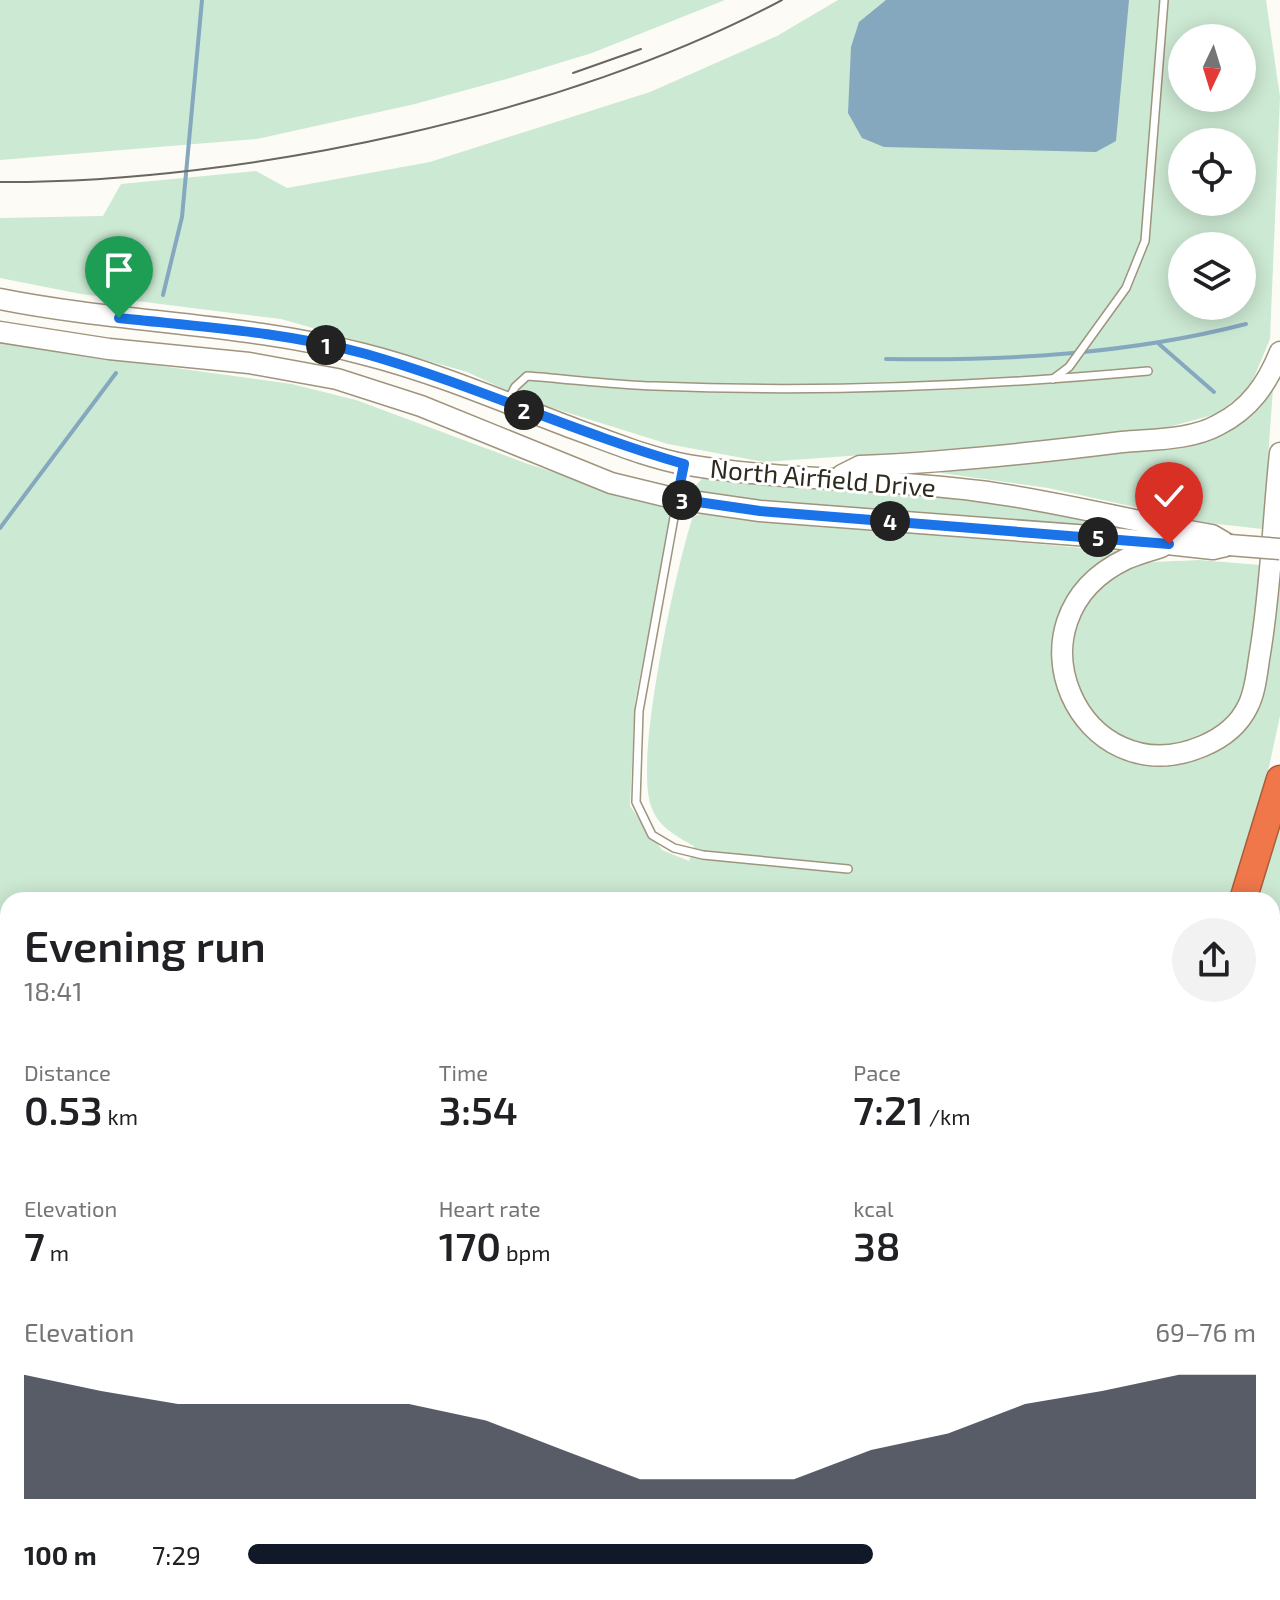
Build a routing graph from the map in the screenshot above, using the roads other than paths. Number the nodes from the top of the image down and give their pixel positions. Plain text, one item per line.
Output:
1 (1164, 0) edge
2 (0, 299) edge
3 (0, 332) edge
4 (1280, 352) edge
5 (1148, 371) dead end
6 (1053, 380) junction
7 (507, 404) junction
8 (1280, 453) edge
9 (684, 464) junction
10 (837, 477) junction
11 (677, 499) junction
12 (1169, 544) junction
13 (1229, 545) junction
14 (1280, 549) edge
15 (1280, 779) edge
16 (848, 869) dead end
17 (1245, 892) edge

1 - 6 lane
2 - 7 main road, North Airfield Drive
3 - 11 main road, North Airfield Drive
4 - 10 main road
5 - 6 lane
6 - 7 lane
7 - 9 main road, North Airfield Drive
8 - 12 main road
9 - 10 main road, North Airfield Drive
9 - 11 main road
10 - 13 main road, North Airfield Drive
11 - 12 main road, North Airfield Drive
11 - 16 lane
12 - 13 main road, North Airfield Drive
13 - 14 main road, North Airfield Drive, bridge
15 - 17 highway

